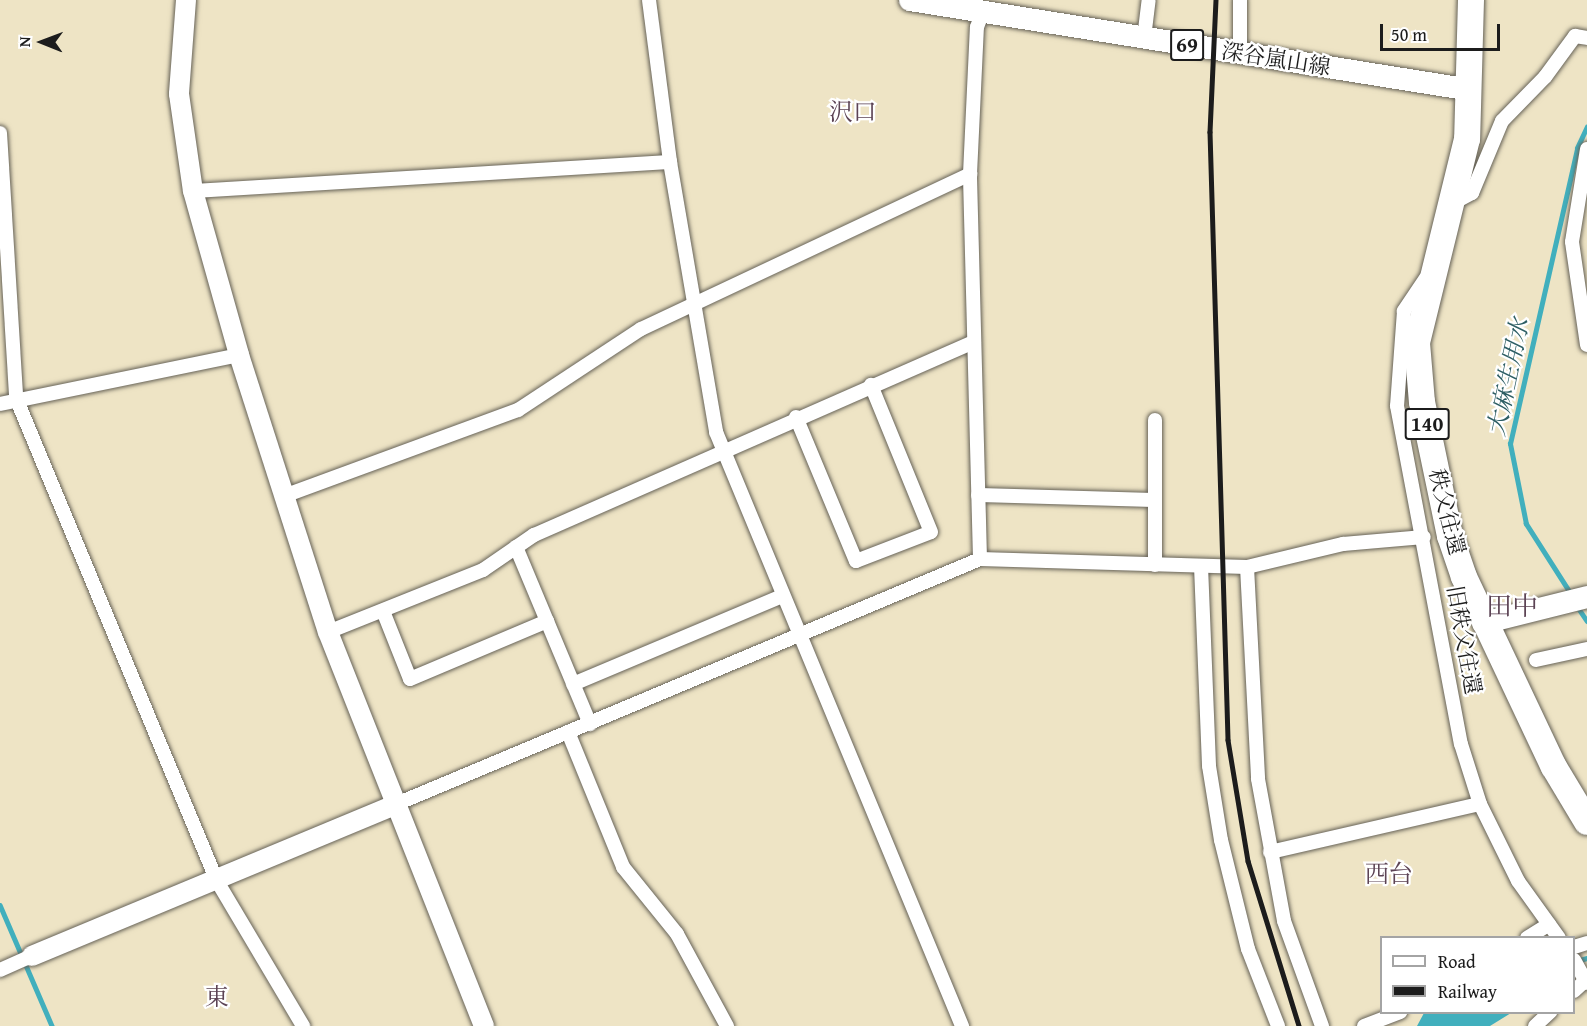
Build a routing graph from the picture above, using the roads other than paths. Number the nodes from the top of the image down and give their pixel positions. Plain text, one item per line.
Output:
1 (186, 0) edge
2 (649, 0) edge
3 (910, 0) edge
4 (1149, 0) edge
5 (1240, 0) edge
6 (1472, 0) edge
7 (982, 11) junction
8 (1144, 38) junction
9 (1587, 38) edge
10 (1240, 53) junction
11 (1465, 89) junction
12 (0, 134) edge
13 (1587, 149) edge
14 (670, 162) junction
15 (970, 174) junction
16 (193, 191) junction
17 (1451, 204) junction
18 (1581, 224) edge
19 (1433, 266) junction
20 (697, 303) junction
21 (973, 342) junction
22 (1587, 345) edge
23 (239, 355) junction
24 (871, 385) junction
25 (16, 398) junction
26 (0, 405) edge
27 (796, 417) junction
28 (1155, 420) dead end
29 (723, 448) junction
30 (978, 495) junction
31 (284, 496) junction
32 (1155, 500) junction
33 (1424, 537) junction
34 (516, 547) junction
35 (980, 559) junction
36 (1155, 565) junction
37 (1201, 566) junction
38 (1247, 567) junction
39 (782, 596) junction
40 (1587, 597) edge
41 (383, 611) junction
42 (547, 621) junction
43 (1483, 623) junction
44 (328, 632) junction
45 (799, 639) junction
46 (1587, 650) edge
47 (1536, 660) dead end
48 (573, 684) junction
49 (590, 723) junction
50 (568, 732) junction
51 (1480, 804) junction
52 (394, 805) junction
53 (1587, 822) edge
54 (1270, 852) junction
55 (217, 881) junction
56 (1549, 924) junction
57 (1530, 936) edge
58 (1558, 936) edge
59 (32, 956) joint
60 (0, 970) edge
61 (1582, 974) edge
62 (1575, 989) edge
63 (1395, 1014) edge
64 (1548, 1014) edge
65 (303, 1026) edge
66 (484, 1026) edge
67 (727, 1026) edge
68 (962, 1026) edge
69 (1278, 1026) edge
70 (1322, 1026) edge
71 (1364, 1026) edge
72 (1535, 1026) edge

1 - 16 street
2 - 14 street
3 - 7 main road, 深谷嵐山線 / 69
4 - 8 street
5 - 10 street
6 - 11 highway, 秩父往還 / 140
7 - 8 main road, 深谷嵐山線 / 69
7 - 15 street
8 - 10 main road, 深谷嵐山線 / 69
9 - 17 street
10 - 11 main road, 深谷嵐山線 / 69
11 - 17 highway, 秩父往還 / 140
12 - 25 street
13 - 18 street
14 - 16 street
14 - 20 street
15 - 20 street
15 - 21 street
16 - 23 street
17 - 19 highway, 秩父往還 / 140
18 - 22 street
19 - 33 street, 旧秩父往還
19 - 43 highway, 秩父往還 / 140
20 - 29 street
20 - 31 street
21 - 24 street
21 - 30 street
23 - 25 street
23 - 31 street
24 - 27 street
24 - 27 street
25 - 26 street
25 - 55 street
27 - 29 street
28 - 32 street
29 - 34 street
29 - 39 street
30 - 32 street
30 - 35 street
31 - 44 street
32 - 36 street
33 - 38 street
33 - 51 street, 旧秩父往還
34 - 41 street
34 - 42 street
35 - 36 street
35 - 45 street
36 - 37 street
37 - 38 street
37 - 69 street
38 - 54 street
39 - 45 street
39 - 48 street
40 - 43 main road
41 - 42 street
41 - 44 street
42 - 48 street
43 - 53 highway, 秩父往還 / 140
44 - 52 street
45 - 49 street
45 - 68 street
46 - 47 street
48 - 49 street
49 - 50 street
50 - 52 street
50 - 67 street
51 - 54 street
51 - 56 street, 旧秩父往還
52 - 55 street
52 - 66 street
54 - 70 street
55 - 59 street
55 - 65 street
56 - 57 street
56 - 58 street, 旧秩父往還
59 - 60 street
61 - 62 street
63 - 71 street
64 - 72 street

